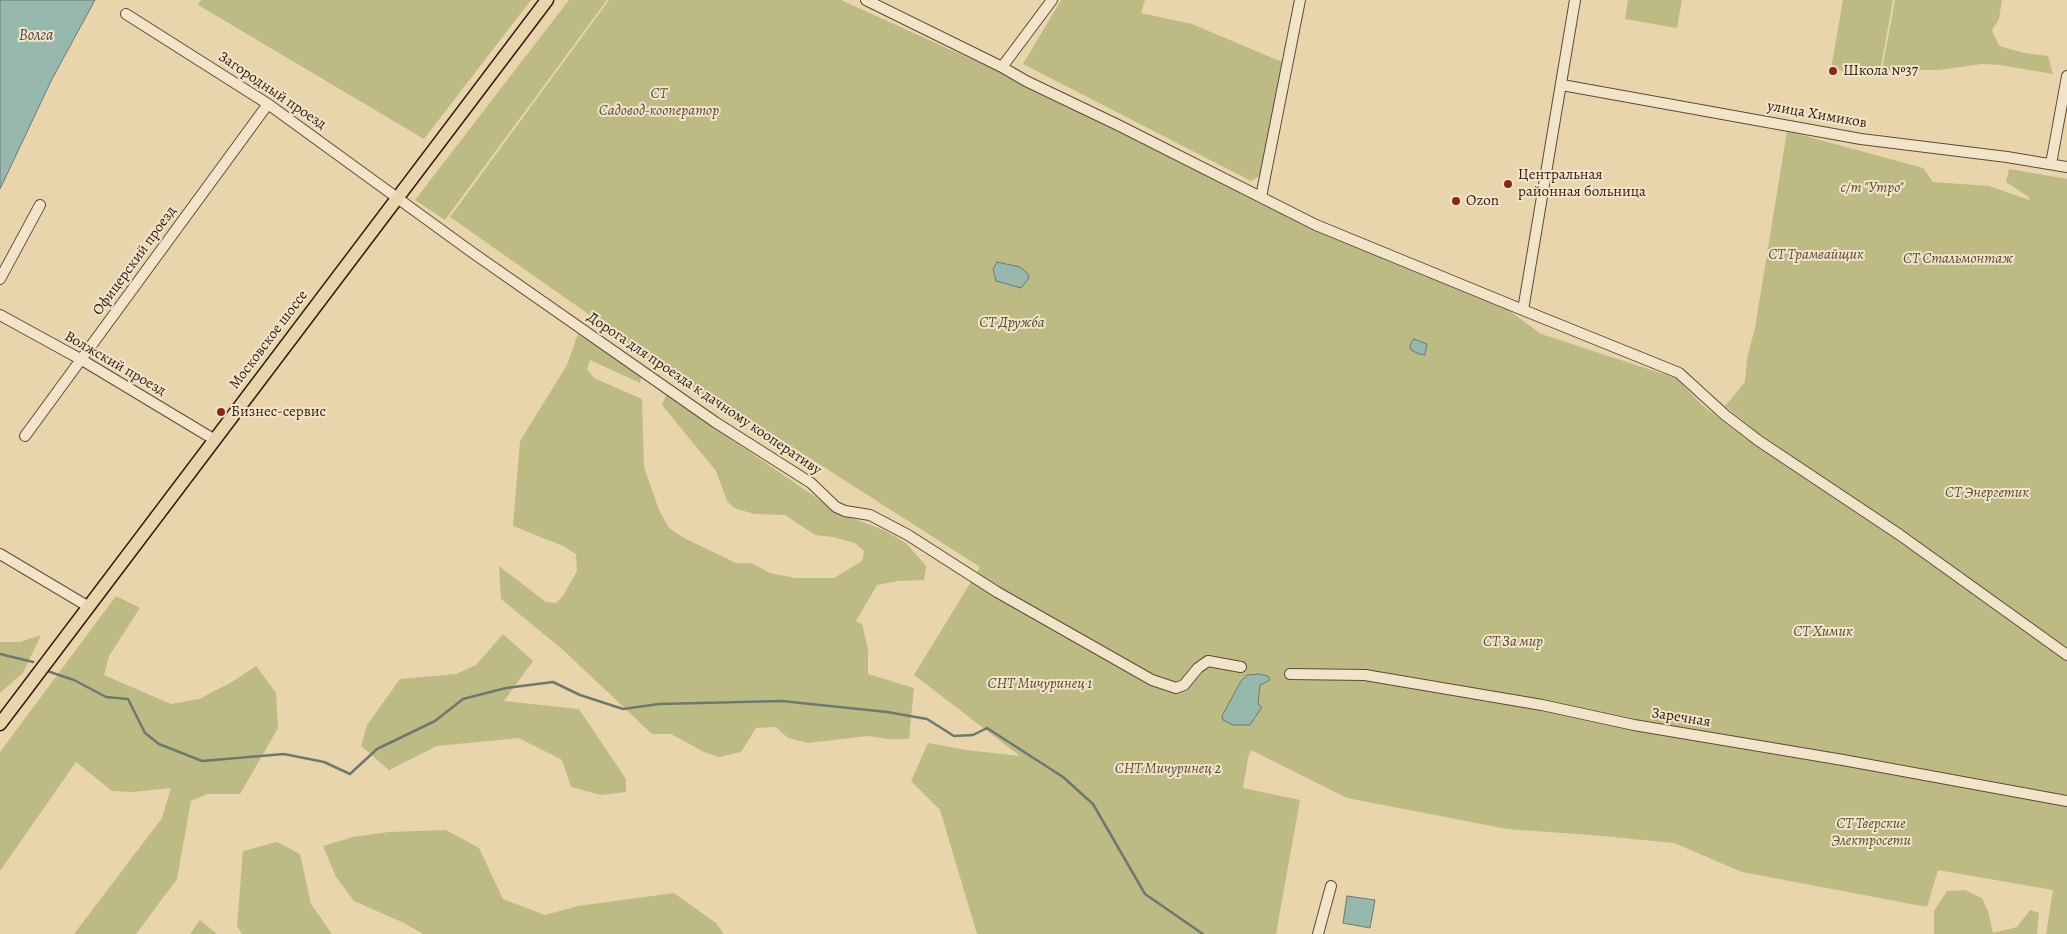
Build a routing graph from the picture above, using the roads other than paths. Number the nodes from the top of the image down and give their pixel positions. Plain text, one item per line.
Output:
1 (547, 0) edge
2 (866, 0) edge
3 (1052, 0) edge
4 (1300, 0) edge
5 (1576, 0) edge
6 (126, 14) dead end
7 (1002, 67) junction
8 (2067, 76) edge
9 (1562, 85) junction
10 (268, 104) junction
11 (2051, 164) junction
12 (2067, 167) edge
13 (1261, 197) junction
14 (397, 198) junction
15 (40, 205) dead end
16 (0, 279) edge
17 (1523, 310) junction
18 (0, 315) edge
19 (82, 360) junction
20 (25, 436) dead end
21 (214, 440) junction
22 (0, 554) edge
23 (89, 606) junction
24 (2067, 654) edge
25 (1241, 667) dead end
26 (1290, 674) dead end
27 (0, 724) edge
28 (2067, 802) edge
29 (1330, 886) dead end
30 (1318, 934) edge

1 - 14 main road, Московское шоссе
2 - 7 street
3 - 7 street
4 - 13 street
5 - 9 street
6 - 10 street, Загородный проезд
7 - 13 street
8 - 11 street
9 - 11 street, улица Химиков
9 - 17 street
10 - 14 street, Загородный проезд
10 - 19 street, Офицерский проезд
11 - 12 street, улица Химиков
13 - 17 street
14 - 21 main road, Московское шоссе
14 - 25 street, Дорога для проезда к дачному кооперативу
15 - 16 street
17 - 24 street
18 - 19 street, Волжский проезд
19 - 20 street, Офицерский проезд
19 - 21 street, Волжский проезд
21 - 23 main road, Московское шоссе
22 - 23 street
23 - 27 main road, Московское шоссе
26 - 28 street, Заречная
29 - 30 street

